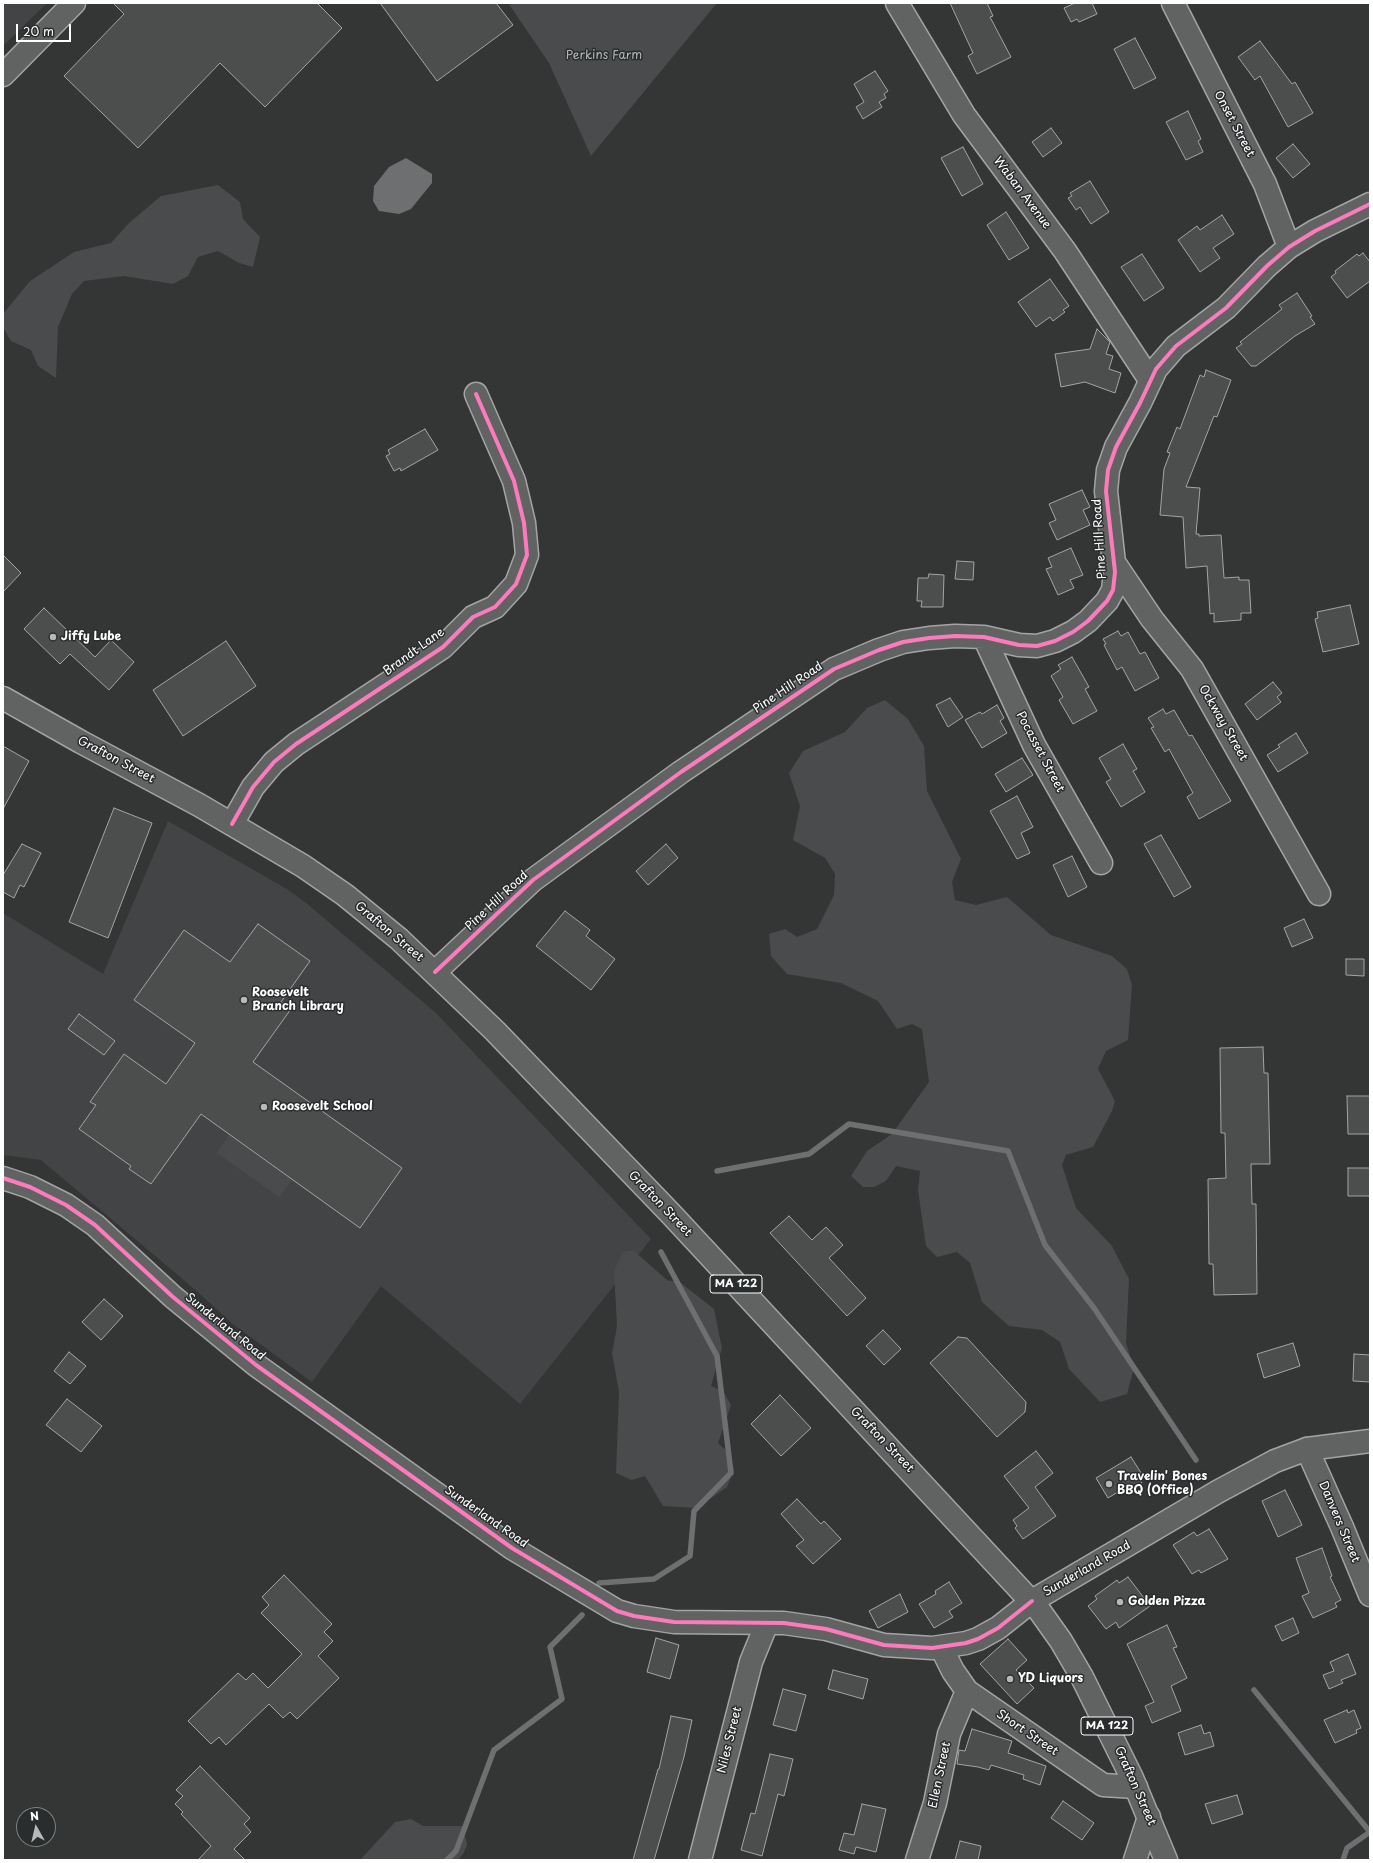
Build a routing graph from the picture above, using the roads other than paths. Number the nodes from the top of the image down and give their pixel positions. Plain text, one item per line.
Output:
1 (74, 3) edge
2 (897, 3) edge
3 (1173, 3) edge
4 (3, 75) edge
5 (1370, 204) edge
6 (1288, 248) junction
7 (1150, 380) junction
8 (476, 394) dead end
9 (1113, 561) junction
10 (984, 637) junction
11 (3, 698) edge
12 (232, 824) junction
13 (1101, 863) dead end
14 (1319, 894) dead end
15 (435, 972) junction
16 (3, 1178) edge
17 (1370, 1441) edge
18 (1307, 1449) junction
19 (1365, 1574) edge
20 (1370, 1596) edge
21 (1032, 1601) junction
22 (767, 1623) junction
23 (941, 1647) junction
24 (967, 1691) junction
25 (1136, 1787) junction
26 (1149, 1817) junction
27 (700, 1860) edge
28 (917, 1860) edge
29 (1136, 1860) edge
30 (1166, 1860) edge

1 - 4 main road
2 - 7 main road, Waban Avenue
3 - 6 main road, Onset Street
5 - 6 main road, Pine Hill Road
6 - 7 main road, Pine Hill Road
7 - 9 main road, Pine Hill Road
8 - 12 main road, Brandt Lane
9 - 10 main road, Pine Hill Road
9 - 14 main road, Ockway Street
10 - 13 main road, Pocasset Street
10 - 15 main road, Pine Hill Road
11 - 12 main road, Grafton Street / MA 122
12 - 15 main road, Grafton Street / MA 122
15 - 21 main road, Grafton Street / MA 122
16 - 22 main road, Sunderland Road
17 - 18 main road, Sunderland Road
18 - 19 main road, Danvers Street
18 - 21 main road, Sunderland Road
19 - 20 main road, Danvers Street
21 - 23 main road, Sunderland Road
21 - 25 main road, Grafton Street / MA 122
22 - 23 main road, Sunderland Road
22 - 27 main road, Niles Street
23 - 24 main road, Short Street
24 - 25 main road, Short Street
24 - 28 main road, Ellen Street
25 - 26 main road, Grafton Street / MA 122
26 - 29 main road
26 - 30 main road, Grafton Street / MA 122

